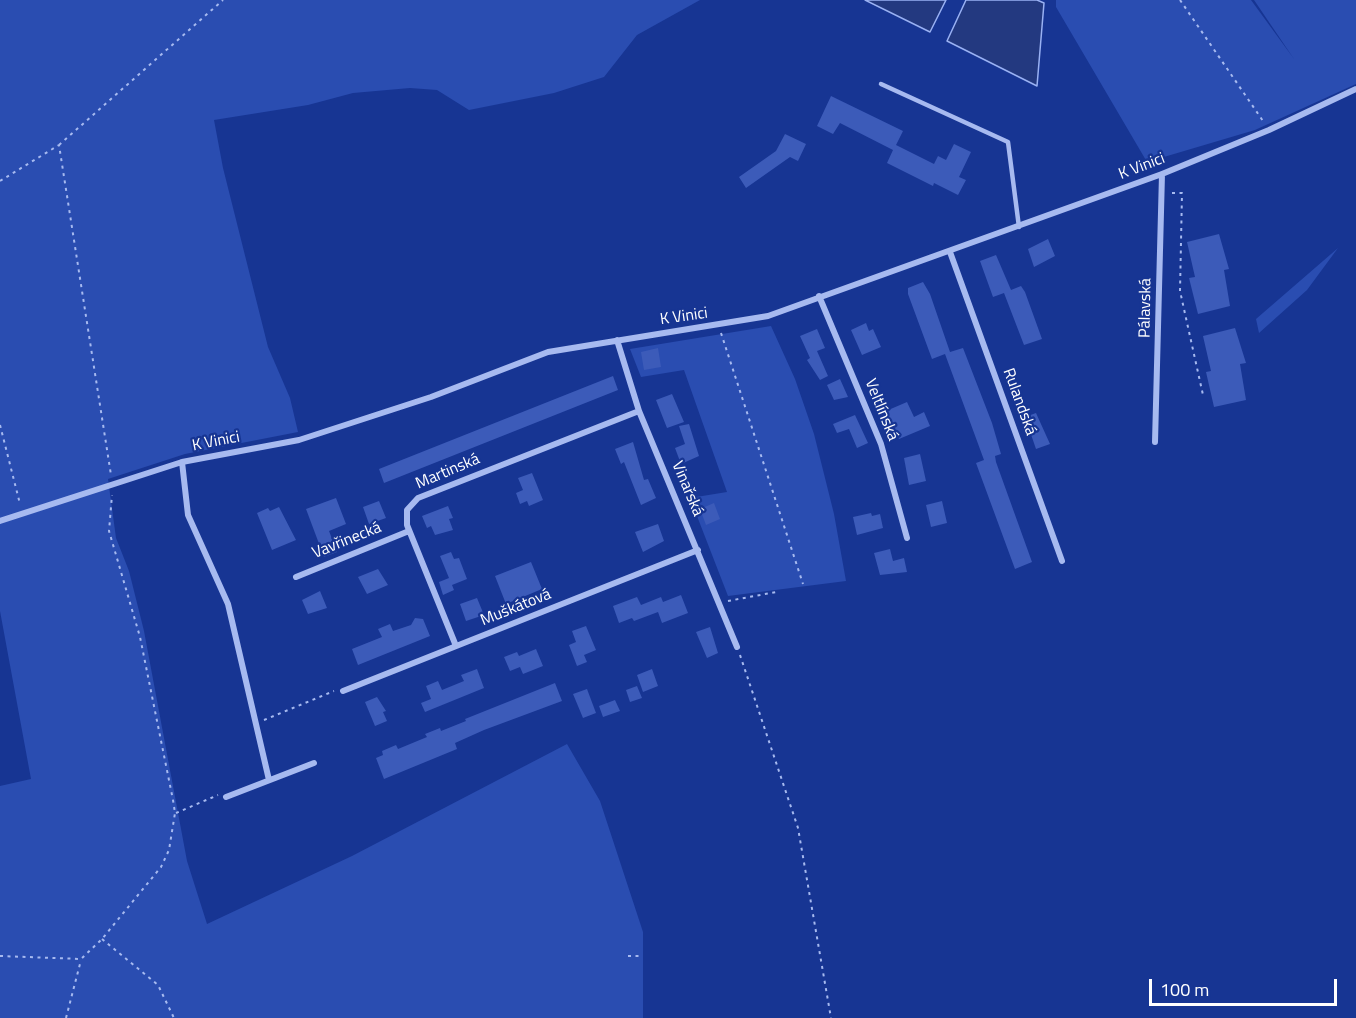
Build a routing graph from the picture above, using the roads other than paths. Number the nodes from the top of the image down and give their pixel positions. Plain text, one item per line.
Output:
1 (881, 84) dead end
2 (1356, 89) edge
3 (1162, 174) junction
4 (1019, 227) junction
5 (950, 252) junction
6 (819, 296) junction
7 (617, 340) junction
8 (639, 411) junction
9 (1155, 442) dead end
10 (182, 462) junction
11 (0, 521) edge
12 (409, 531) junction
13 (907, 538) dead end
14 (698, 550) junction
15 (1062, 561) dead end
16 (296, 577) dead end
17 (456, 646) junction
18 (737, 647) road end
19 (343, 690) road end
20 (314, 763) dead end
21 (269, 780) junction
22 (226, 798) road end

1 - 4 lane
2 - 3 street, K Vinici
3 - 4 street, K Vinici
3 - 9 street, Pálavská
4 - 5 street, K Vinici
5 - 6 street, K Vinici
5 - 15 street, Rulandská
6 - 7 street, K Vinici
6 - 13 street, Veltlínská
7 - 8 street, Vinařská
7 - 10 street, K Vinici
8 - 12 street, Martinská
8 - 14 street, Vinařská
10 - 11 street, K Vinici
10 - 21 street
12 - 16 street, Vavřinecká
12 - 17 street
14 - 17 street, Muškátová
14 - 18 street, Vinařská
17 - 19 street, Muškátová
20 - 21 street
21 - 22 street

